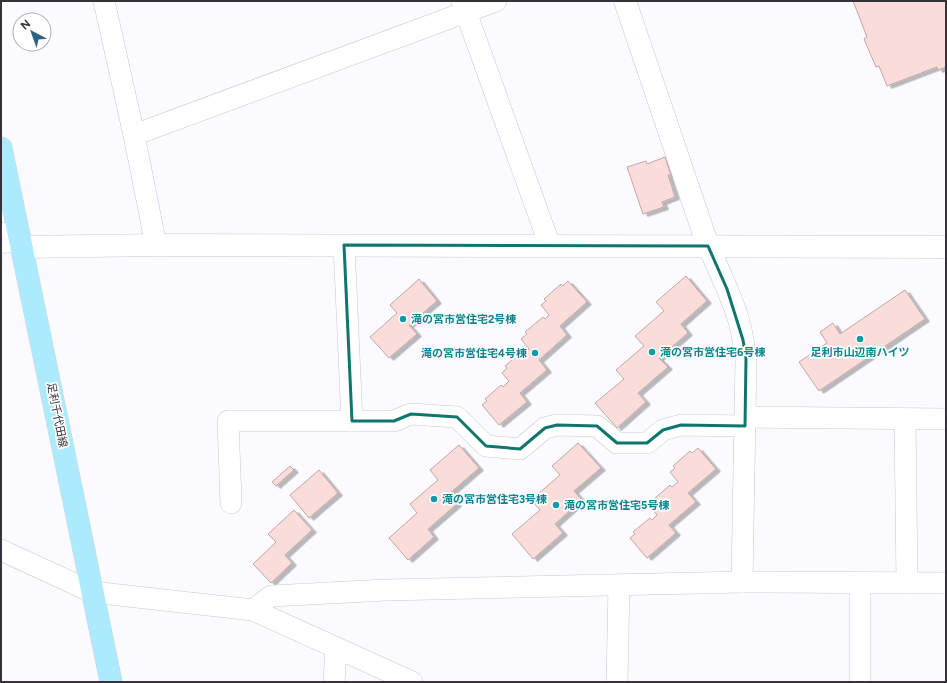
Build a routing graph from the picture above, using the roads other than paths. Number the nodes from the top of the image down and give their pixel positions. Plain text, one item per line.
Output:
1 (496, 1) edge
2 (626, 1) edge
3 (109, 2) edge
4 (464, 7) edge
5 (134, 135) junction
6 (1, 148) edge
7 (1, 233) edge
8 (156, 245) junction
9 (344, 245) junction
10 (550, 246) junction
11 (708, 246) junction
12 (22, 247) junction
13 (946, 247) edge
14 (1, 248) edge
15 (905, 419) junction
16 (946, 419) edge
17 (352, 421) junction
18 (745, 422) junction
19 (231, 503) dead end
20 (1, 550) edge
21 (742, 582) junction
22 (946, 582) edge
23 (860, 583) junction
24 (907, 583) junction
25 (619, 585) junction
26 (92, 592) junction
27 (253, 610) junction
28 (336, 648) junction
29 (111, 682) edge
30 (334, 682) edge
31 (412, 682) edge
32 (617, 682) edge
33 (860, 682) edge

1 - 4 street
2 - 11 street
3 - 5 street
4 - 5 street
4 - 10 street
5 - 8 street
6 - 12 main road, 足利千代田線
7 - 12 street
8 - 9 street
8 - 12 street
9 - 10 street
9 - 17 street
10 - 11 street
11 - 13 street
11 - 18 street
12 - 14 lane
12 - 26 main road, 足利千代田線
15 - 16 street
15 - 18 street
15 - 24 street
17 - 18 street
17 - 19 street
18 - 21 street
20 - 26 street
21 - 23 street
21 - 25 street
22 - 24 street
23 - 24 street
23 - 33 street
25 - 27 street
25 - 32 street
26 - 27 street
26 - 29 main road, 足利千代田線
27 - 28 street
28 - 30 street
28 - 31 street

